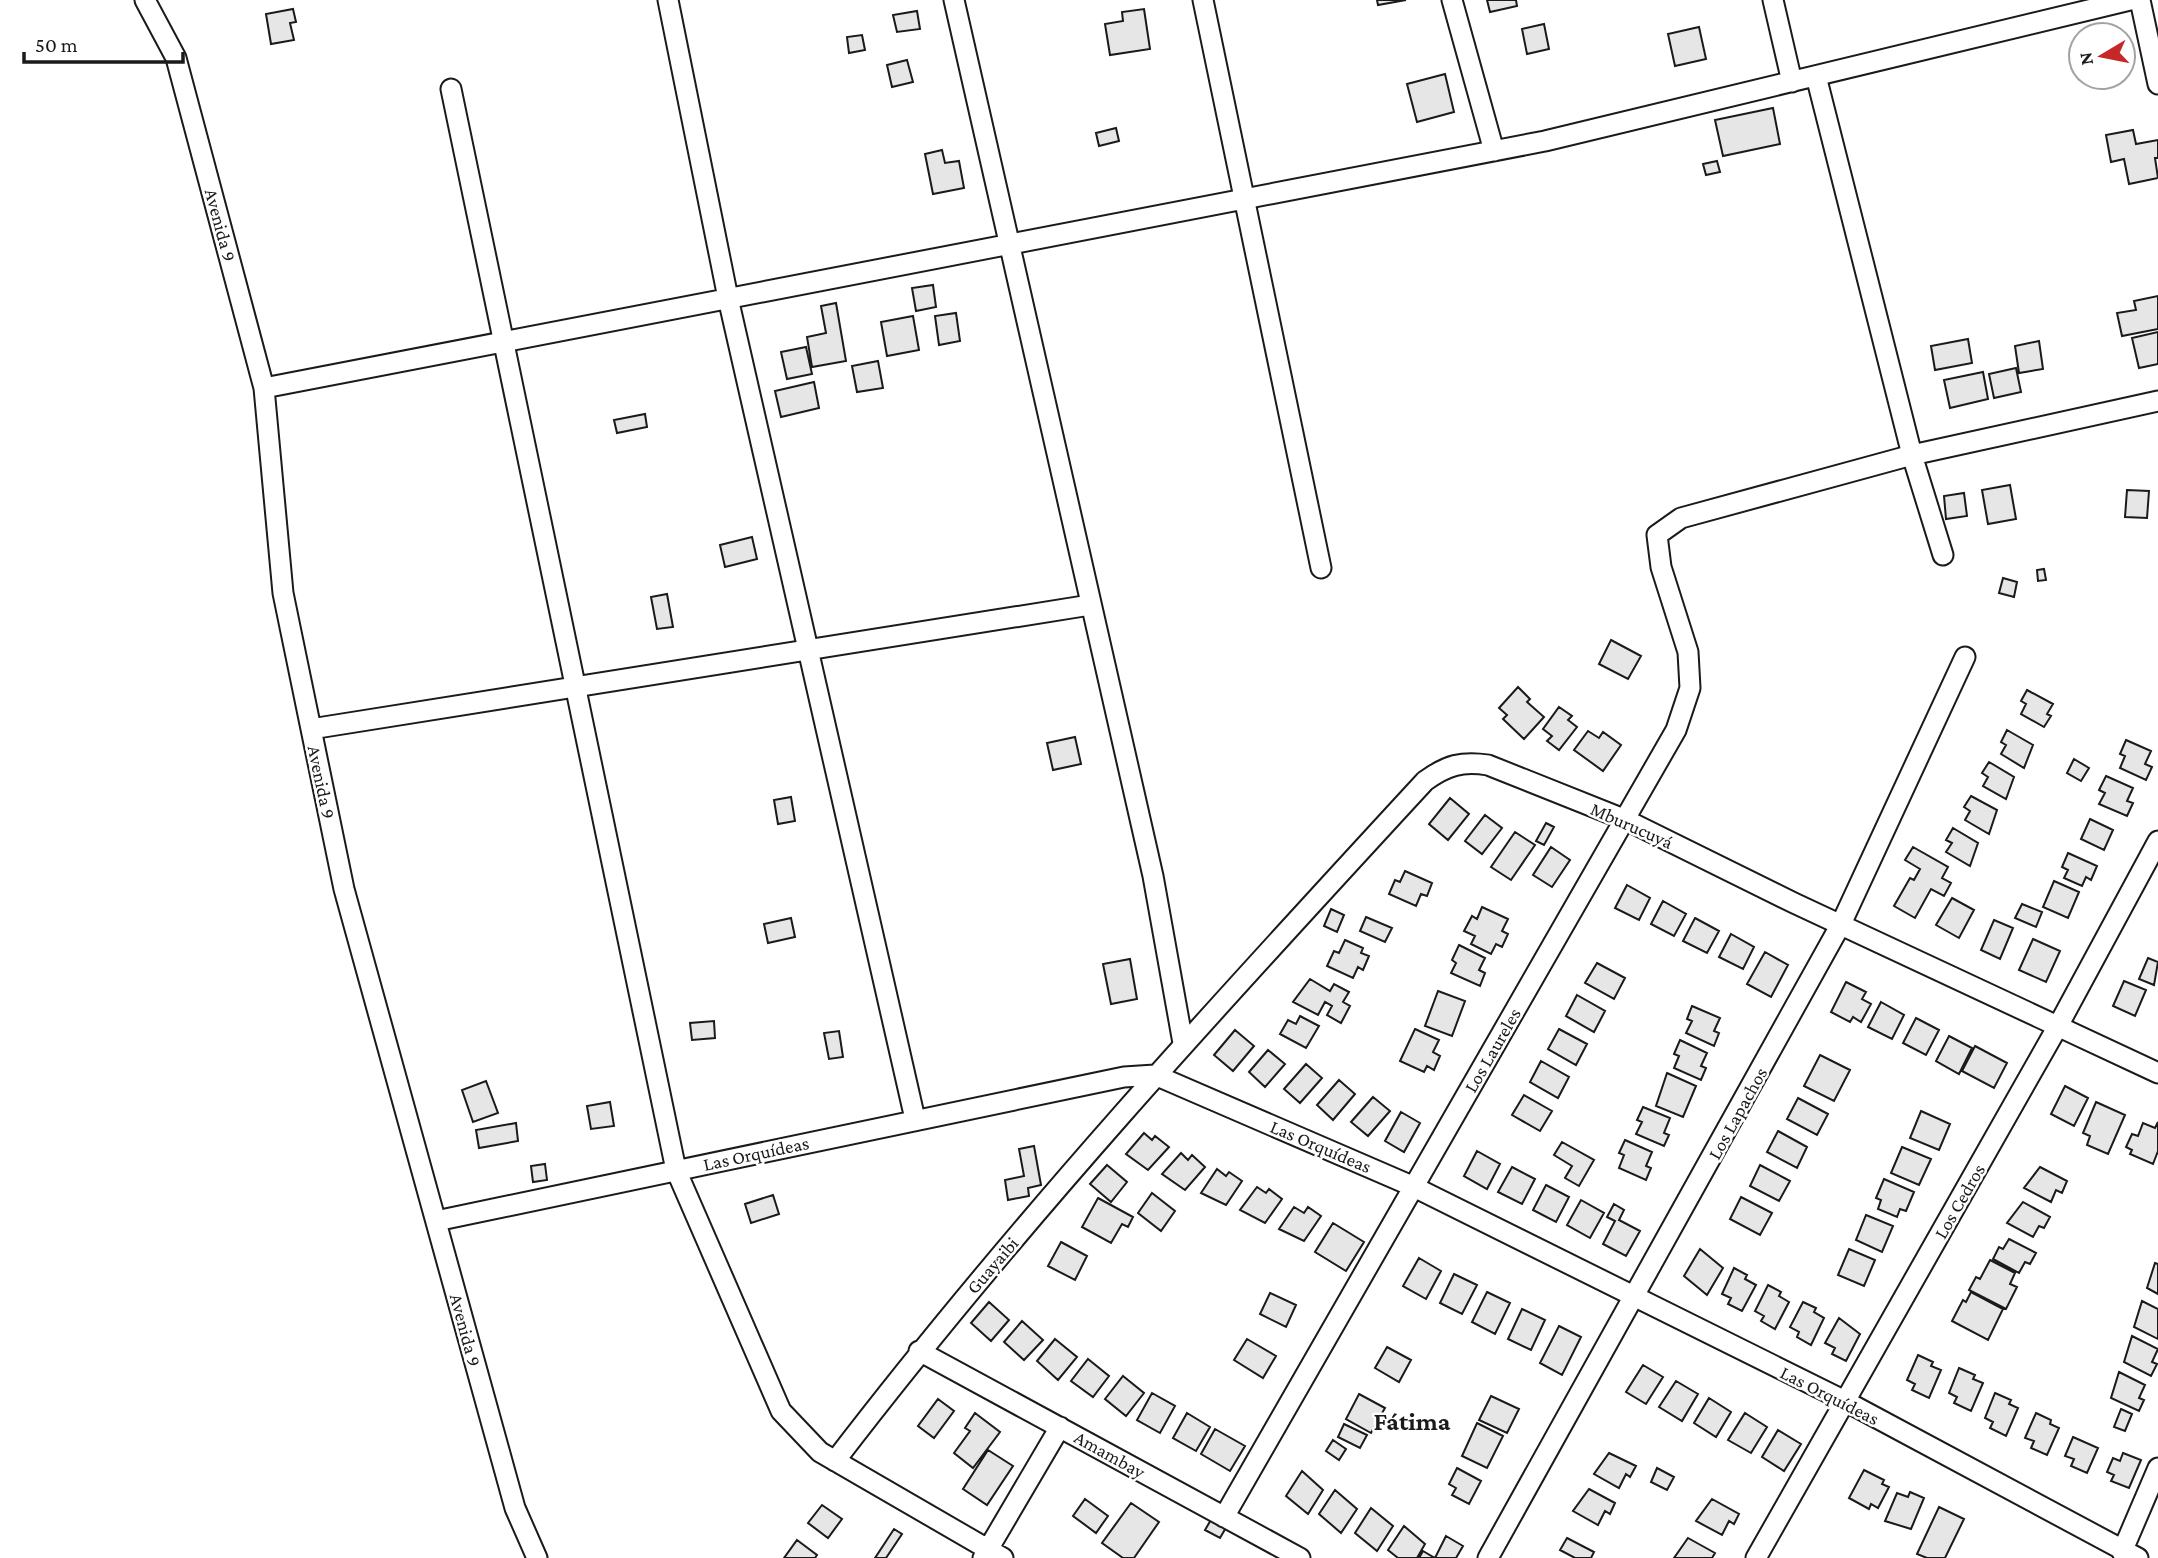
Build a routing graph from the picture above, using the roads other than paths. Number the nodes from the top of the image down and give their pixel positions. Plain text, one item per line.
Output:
1 (145, 0) edge
2 (668, 0) edge
3 (954, 0) edge
4 (1203, 0) edge
5 (1452, 0) edge
6 (1773, 0) edge
7 (2140, 0) edge
8 (2119, 1) edge
9 (1816, 76) junction
10 (1792, 82) junction
11 (2158, 84) edge
12 (451, 89) dead end
13 (1494, 151) junction
14 (1244, 199) junction
15 (1009, 244) junction
16 (729, 299) junction
17 (503, 342) junction
18 (264, 388) junction
19 (2158, 401) edge
20 (1912, 455) junction
21 (1943, 555) dead end
22 (1321, 568) dead end
23 (1090, 605) junction
24 (808, 650) junction
25 (1965, 657) dead end
26 (575, 687) junction
27 (311, 729) junction
28 (1626, 820) junction
29 (2158, 841) edge
30 (1841, 924) junction
31 (2058, 1026) junction
32 (1183, 1043) junction
33 (2158, 1073) edge
34 (1155, 1074) junction
35 (915, 1119) junction
36 (676, 1170) junction
37 (1412, 1186) junction
38 (436, 1221) junction
39 (1634, 1298) junction
40 (919, 1351) junction
41 (1845, 1401) junction
42 (1060, 1427) junction
43 (835, 1461) junction
44 (2158, 1468) edge
45 (1224, 1517) junction
46 (991, 1555) edge
47 (2130, 1555) edge
48 (537, 1558) edge
49 (1300, 1558) edge
50 (1488, 1558) edge
51 (1756, 1558) edge

1 - 18 street, Avenida 9
2 - 16 street
3 - 15 street
4 - 14 street
5 - 13 street
6 - 10 street
7 - 11 street
8 - 9 street
9 - 10 street
9 - 20 street
10 - 13 street
12 - 17 street
13 - 14 street
14 - 15 street
14 - 22 street
15 - 16 street
15 - 23 street
16 - 17 street
16 - 24 street
17 - 18 street
17 - 26 street
18 - 27 street, Avenida 9
19 - 20 street
20 - 21 street
20 - 28 street, Los Laureles
23 - 24 street
23 - 32 street
24 - 26 street
24 - 35 street
25 - 30 street, Los Lapachos
26 - 27 street
26 - 36 street
27 - 38 street, Avenida 9
28 - 30 street, Mburucuyá
28 - 32 street, Mburucuyá
28 - 37 street, Los Laureles
29 - 31 street, Los Cedros
30 - 31 street, Mburucuyá
30 - 39 street, Los Lapachos
31 - 33 street, Mburucuyá
31 - 41 street, Los Cedros
32 - 34 street, Mburucuyá
34 - 35 street, Las Orquídeas
34 - 37 street, Las Orquídeas
34 - 40 street, Guayaibi
35 - 36 street, Las Orquídeas
36 - 38 street, Las Orquídeas
36 - 43 street
37 - 39 street, Las Orquídeas
37 - 45 street, Los Laureles
38 - 48 street, Avenida 9
39 - 41 street, Las Orquídeas
39 - 50 street, Los Lapachos
40 - 42 street, Amambay
40 - 43 street, Guayaibi
41 - 47 street, Las Orquídeas
41 - 51 street, Los Cedros
42 - 45 street, Amambay
42 - 46 street
43 - 46 street
44 - 47 street
45 - 49 street, Amambay

